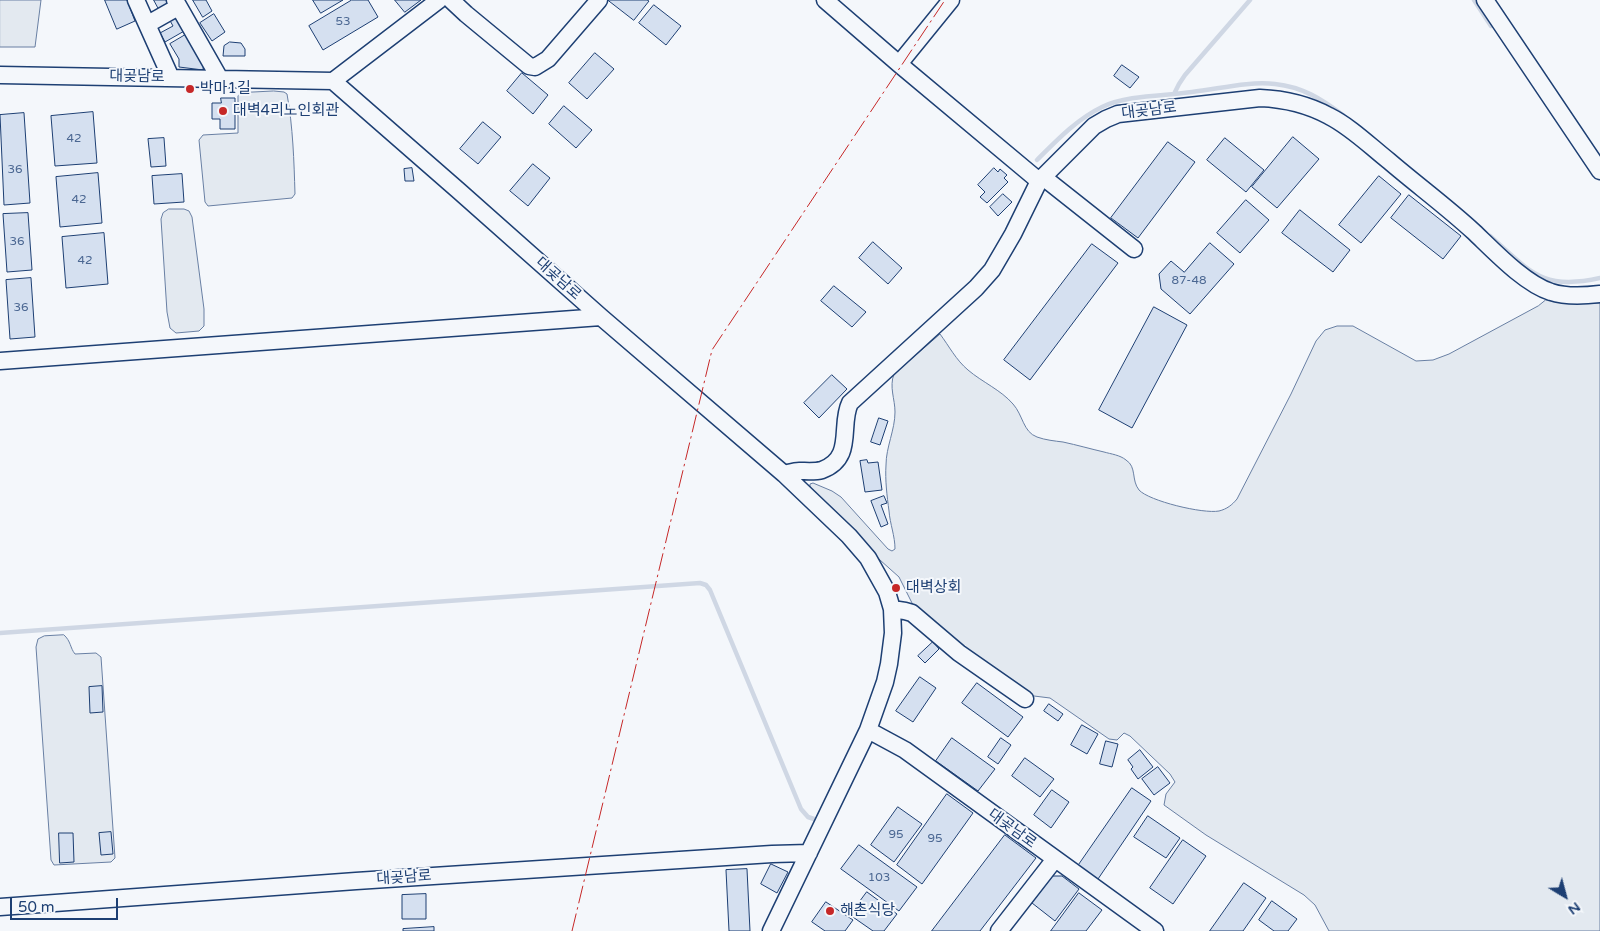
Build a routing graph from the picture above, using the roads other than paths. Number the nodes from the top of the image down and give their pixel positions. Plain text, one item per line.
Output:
1 (136, 0) edge
2 (439, 0) edge
3 (451, 0) edge
4 (598, 0) edge
5 (825, 0) edge
6 (951, 0) edge
7 (1485, 0) edge
8 (177, 4) edge
9 (148, 24) junction
10 (899, 64) junction
11 (0, 75) edge
12 (171, 78) junction
13 (220, 79) junction
14 (333, 81) junction
15 (1600, 171) edge
16 (1041, 179) junction
17 (1134, 249) dead end
18 (1600, 294) edge
19 (601, 317) junction
20 (0, 361) edge
21 (784, 474) junction
22 (892, 610) junction
23 (1025, 699) dead end
24 (868, 730) junction
25 (809, 853) junction
26 (1055, 859) junction
27 (0, 907) edge
28 (770, 931) edge
29 (999, 931) edge
30 (1155, 931) edge

1 - 9 street
2 - 14 street
3 - 4 street
5 - 10 street
6 - 10 street
7 - 15 street
8 - 9 street
8 - 13 street
9 - 12 street
10 - 16 street
11 - 12 street, 대곶남로
12 - 13 street, 대곶남로
13 - 14 street, 대곶남로
14 - 19 street, 대곶남로
16 - 17 street
16 - 18 street, 대곶남로
16 - 21 street, 대곶남로
19 - 20 street
19 - 21 street, 대곶남로
21 - 22 street, 대곶남로
22 - 23 street
22 - 24 street, 대곶남로
24 - 25 street, 대곶남로
24 - 26 street, 대곶남로
25 - 27 street, 대곶남로
25 - 28 street, 대곶남로
26 - 29 street
26 - 30 street, 대곶남로

